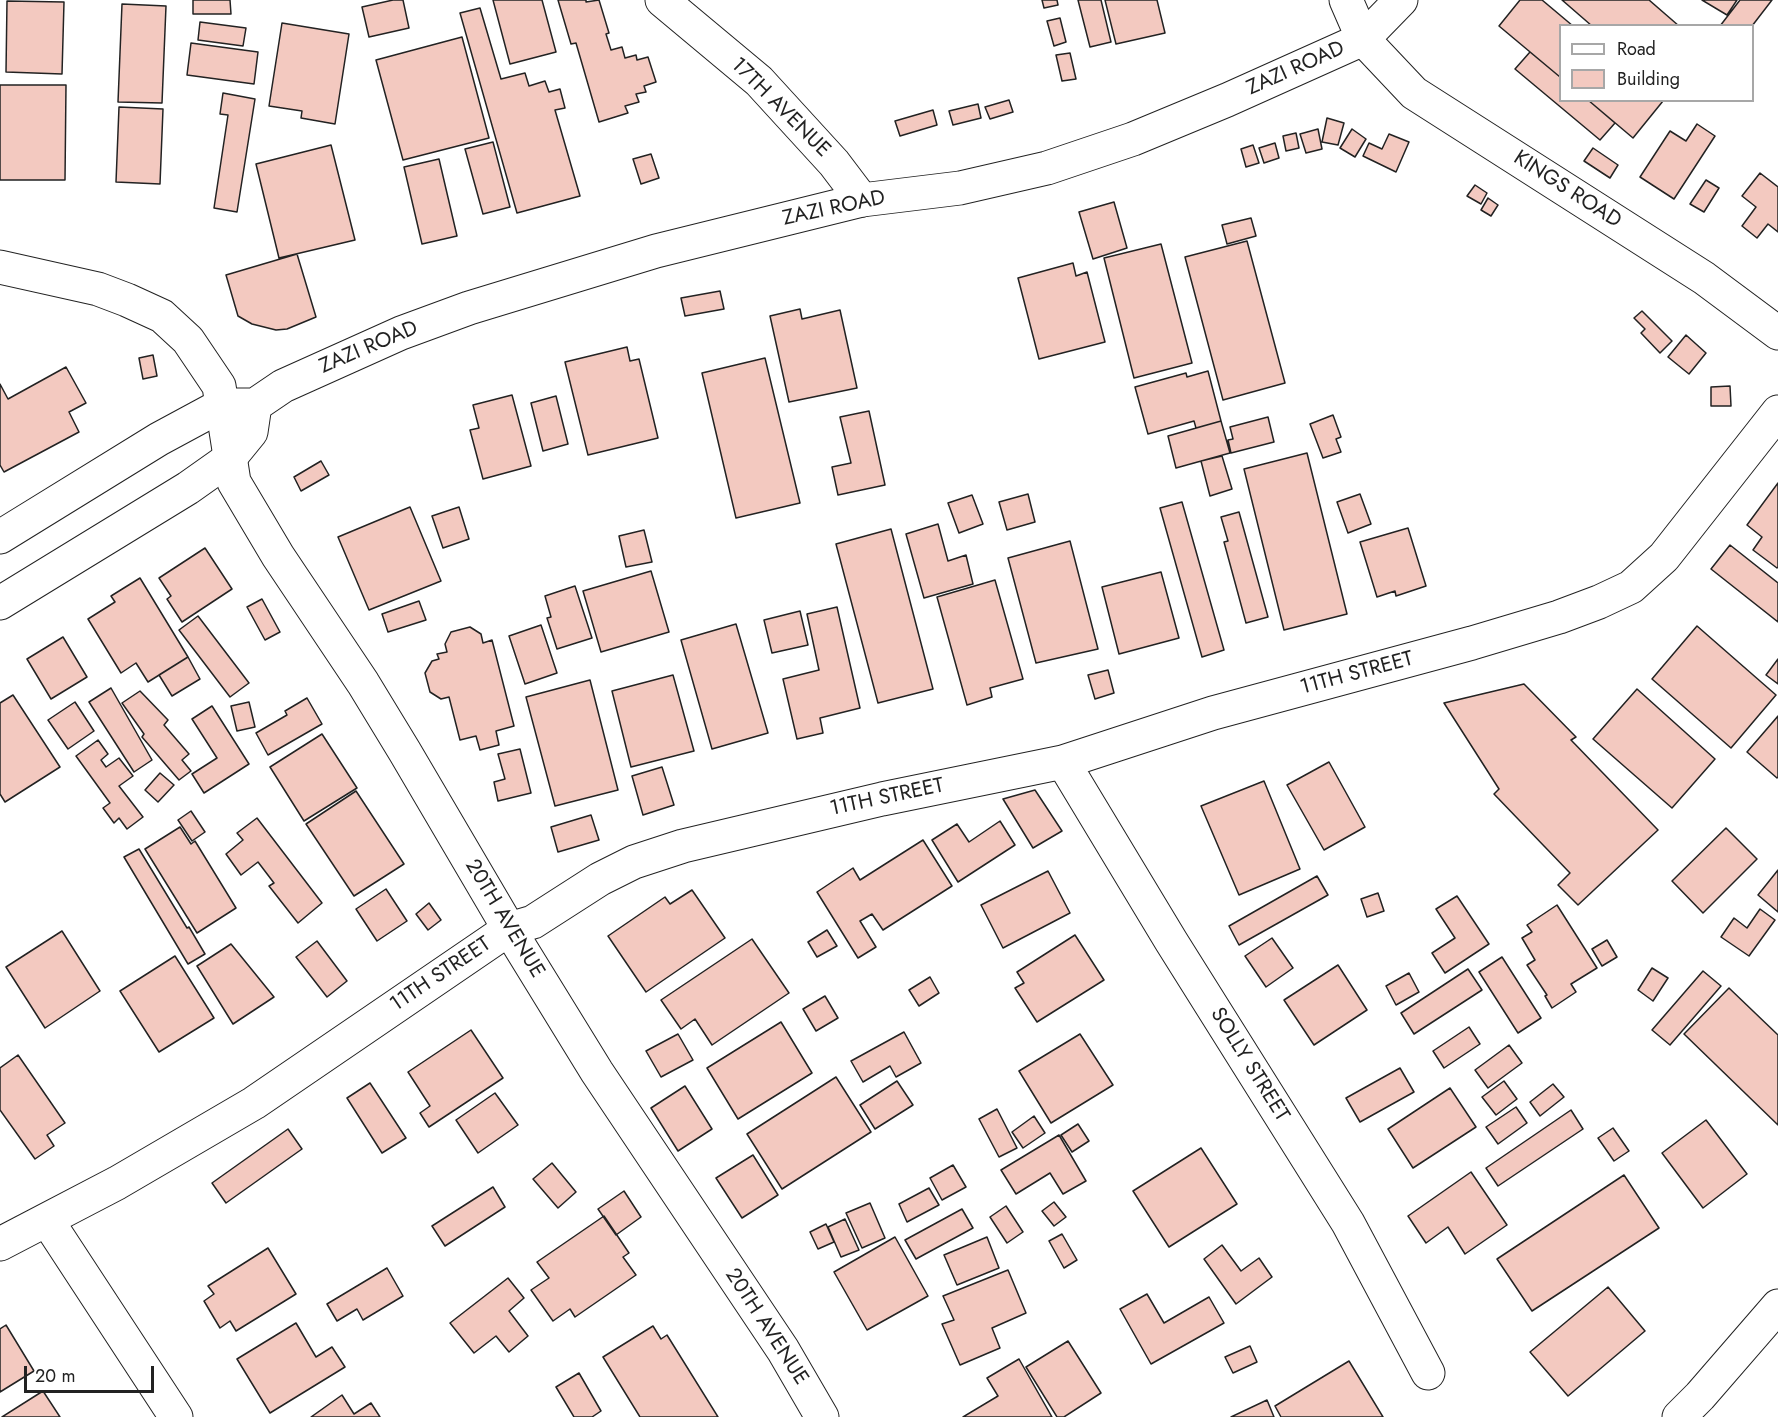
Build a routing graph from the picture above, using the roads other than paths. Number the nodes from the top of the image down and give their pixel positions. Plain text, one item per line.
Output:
1 (662, 0) edge
2 (1347, 0) edge
3 (1401, 0) edge
4 (1363, 39) junction
5 (862, 200) junction
6 (0, 267) edge
7 (1778, 333) edge
8 (222, 405) junction
9 (255, 405) junction
10 (1778, 412) edge
11 (229, 459) junction
12 (0, 537) edge
13 (0, 603) edge
14 (1063, 762) junction
15 (509, 929) junction
16 (47, 1220) junction
17 (0, 1244) edge
18 (1778, 1306) edge
19 (1428, 1373) dead end
20 (176, 1417) edge
21 (822, 1417) edge
22 (1679, 1417) edge

1 - 5 street, 17TH AVENUE
2 - 4 street
3 - 4 street, ZAZI ROAD
4 - 5 street, ZAZI ROAD
4 - 7 street, KINGS ROAD
5 - 9 street, ZAZI ROAD
6 - 8 street, 20TH AVENUE
8 - 9 street
8 - 11 street, 20TH AVENUE
8 - 12 street
9 - 11 street
10 - 14 street, 11TH STREET
11 - 13 street
11 - 15 street, 20TH AVENUE
14 - 15 street, 11TH STREET
14 - 19 street, SOLLY STREET
15 - 16 street, 11TH STREET
15 - 21 street, 20TH AVENUE
16 - 17 street, 11TH STREET
16 - 20 street
18 - 22 street

